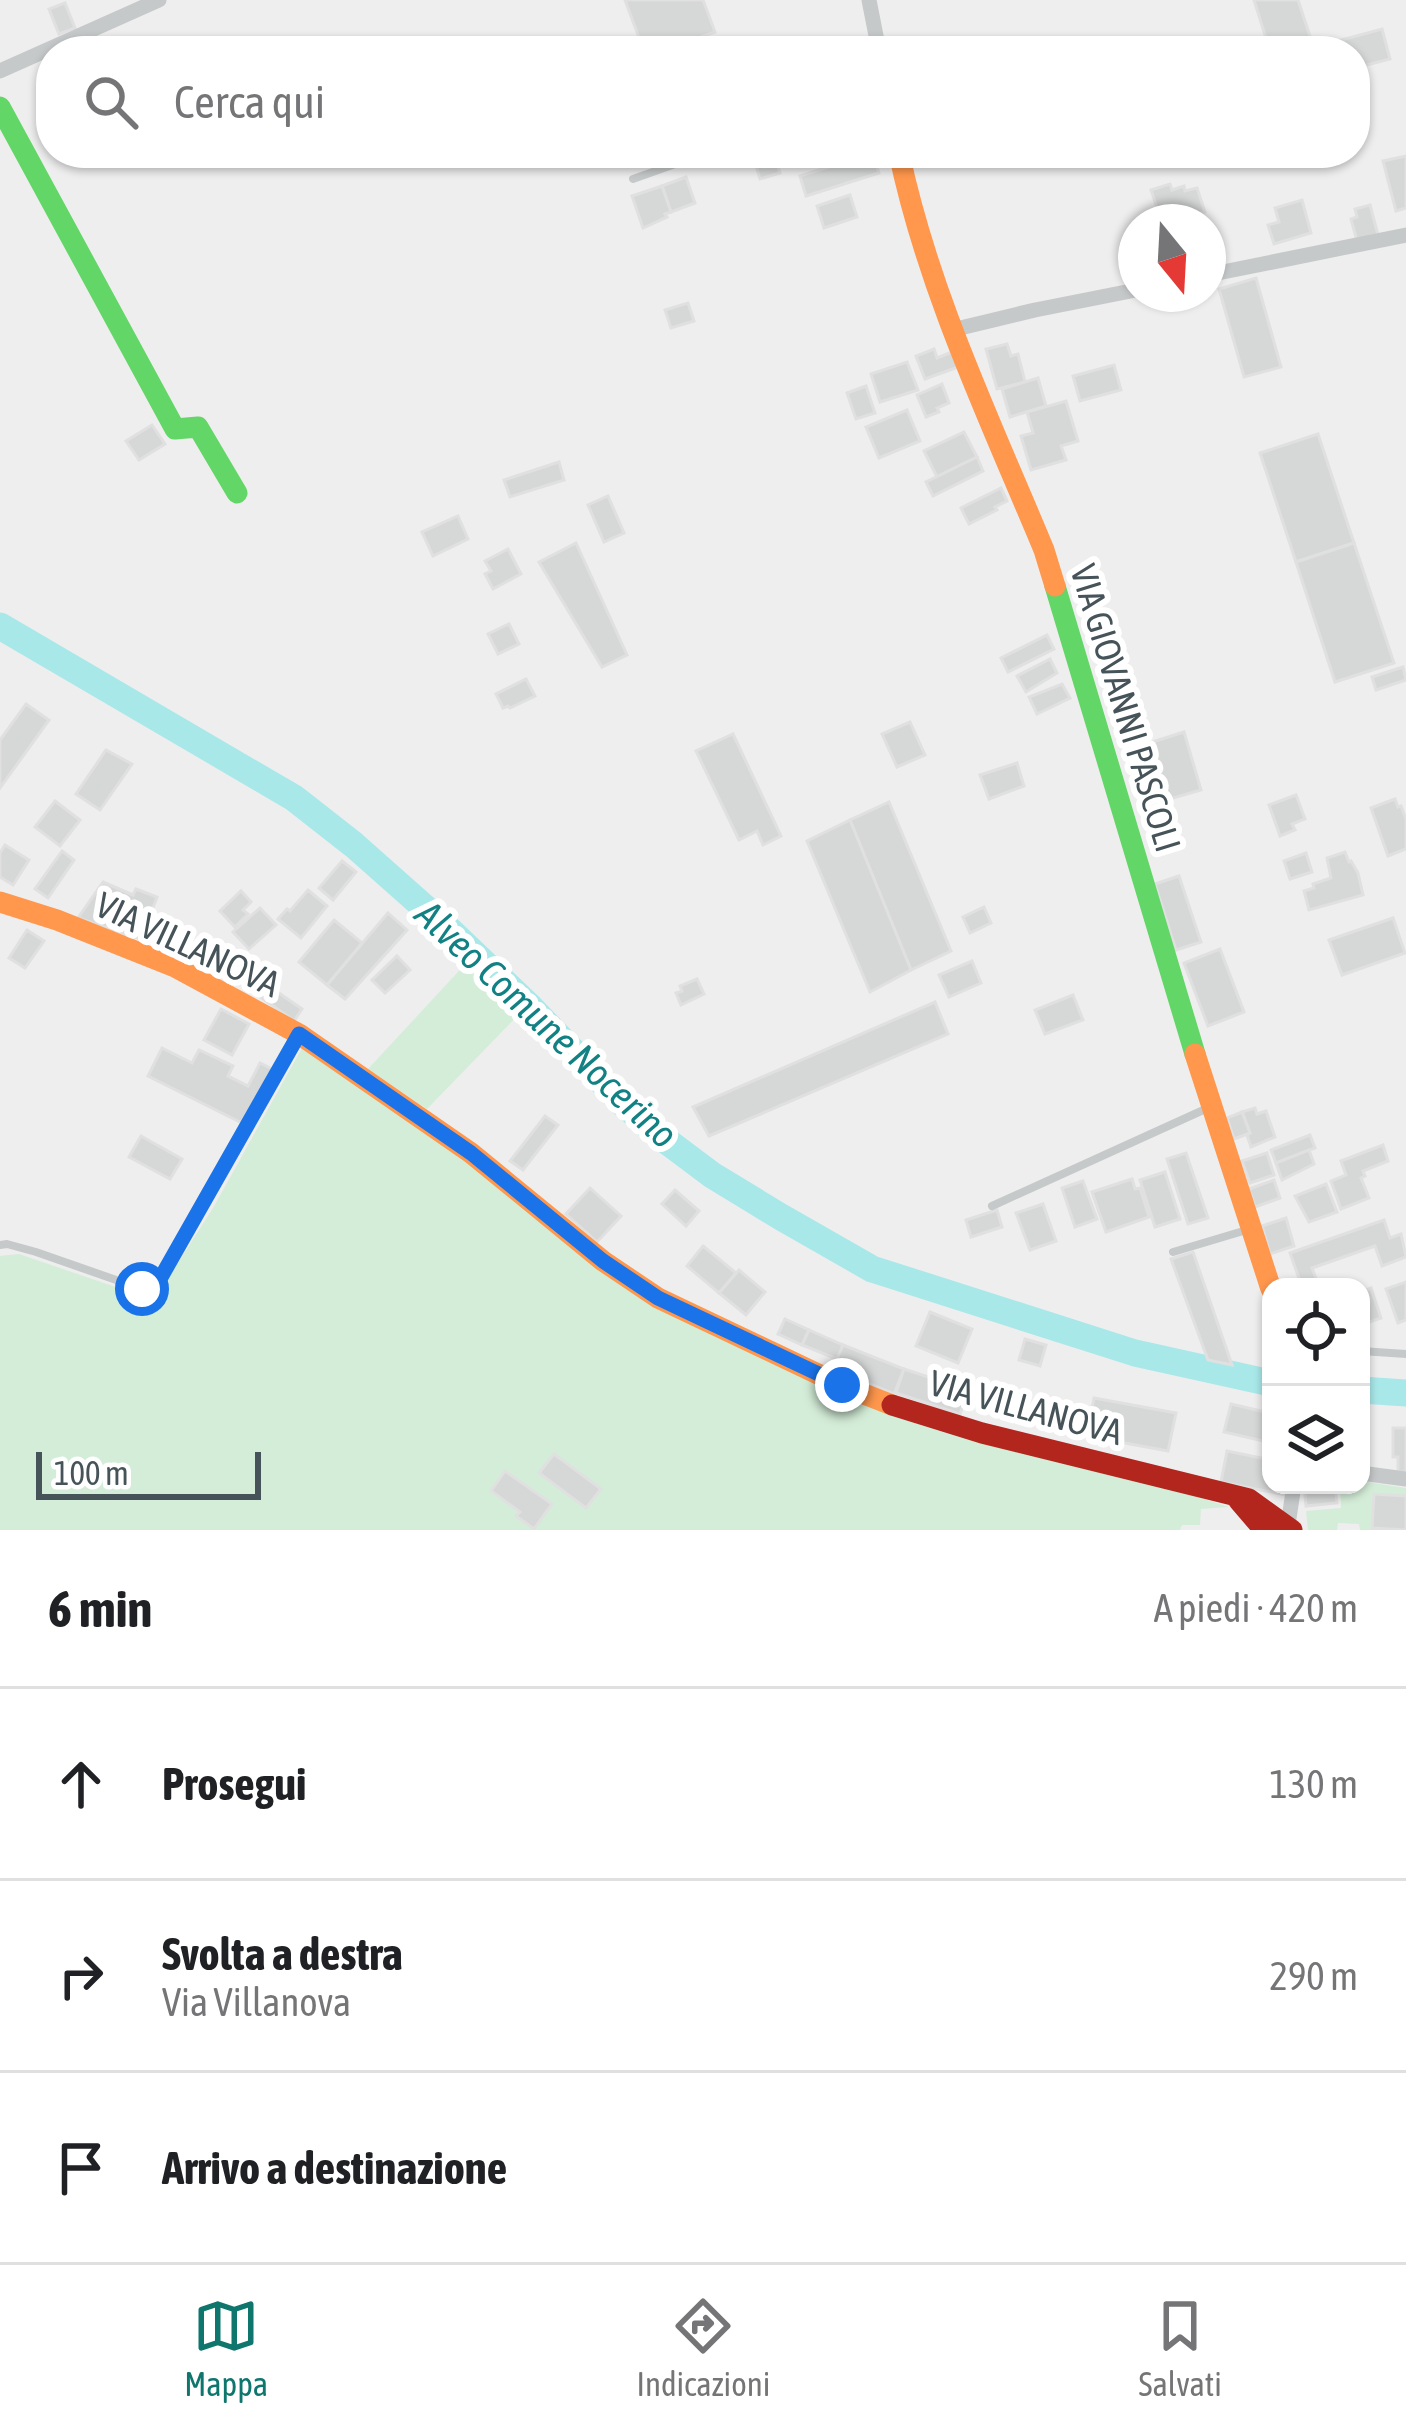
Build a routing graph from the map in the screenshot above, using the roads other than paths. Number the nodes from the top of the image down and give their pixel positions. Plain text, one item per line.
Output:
1 (159, 0) edge
2 (869, 0) edge
3 (78, 36) edge
4 (876, 36) edge
5 (36, 55) edge
6 (0, 71) edge
7 (0, 107) edge
8 (662, 168) edge
9 (903, 168) edge
10 (633, 178) dead end
11 (1406, 235) edge
12 (1226, 271) edge
13 (1118, 294) edge
14 (952, 330) junction
15 (237, 493) dead end
16 (0, 902) edge
17 (299, 1034) junction
18 (1211, 1107) junction
19 (992, 1206) dead end
20 (1252, 1228) junction
21 (0, 1245) edge
22 (1173, 1252) dead end
23 (1268, 1278) edge
24 (1370, 1352) edge
25 (1406, 1354) edge
26 (1370, 1474) edge
27 (1406, 1479) edge
28 (1293, 1494) edge
29 (1235, 1496) junction
30 (1289, 1528) edge
31 (1264, 1530) edge

1 - 3 street
2 - 4 street
5 - 6 street
7 - 15 street
8 - 10 lane
9 - 14 street, VIA GIOVANNI PASCOLI
11 - 12 street
13 - 14 street
14 - 18 street, VIA GIOVANNI PASCOLI
16 - 17 street, VIA VILLANOVA
17 - 21 lane
17 - 29 street, VIA VILLANOVA
18 - 19 lane
18 - 20 street, VIA GIOVANNI PASCOLI
20 - 22 lane
20 - 23 street, VIA GIOVANNI PASCOLI
24 - 25 lane
26 - 27 street
28 - 30 street
29 - 30 street, VIA VILLANOVA
29 - 31 street

